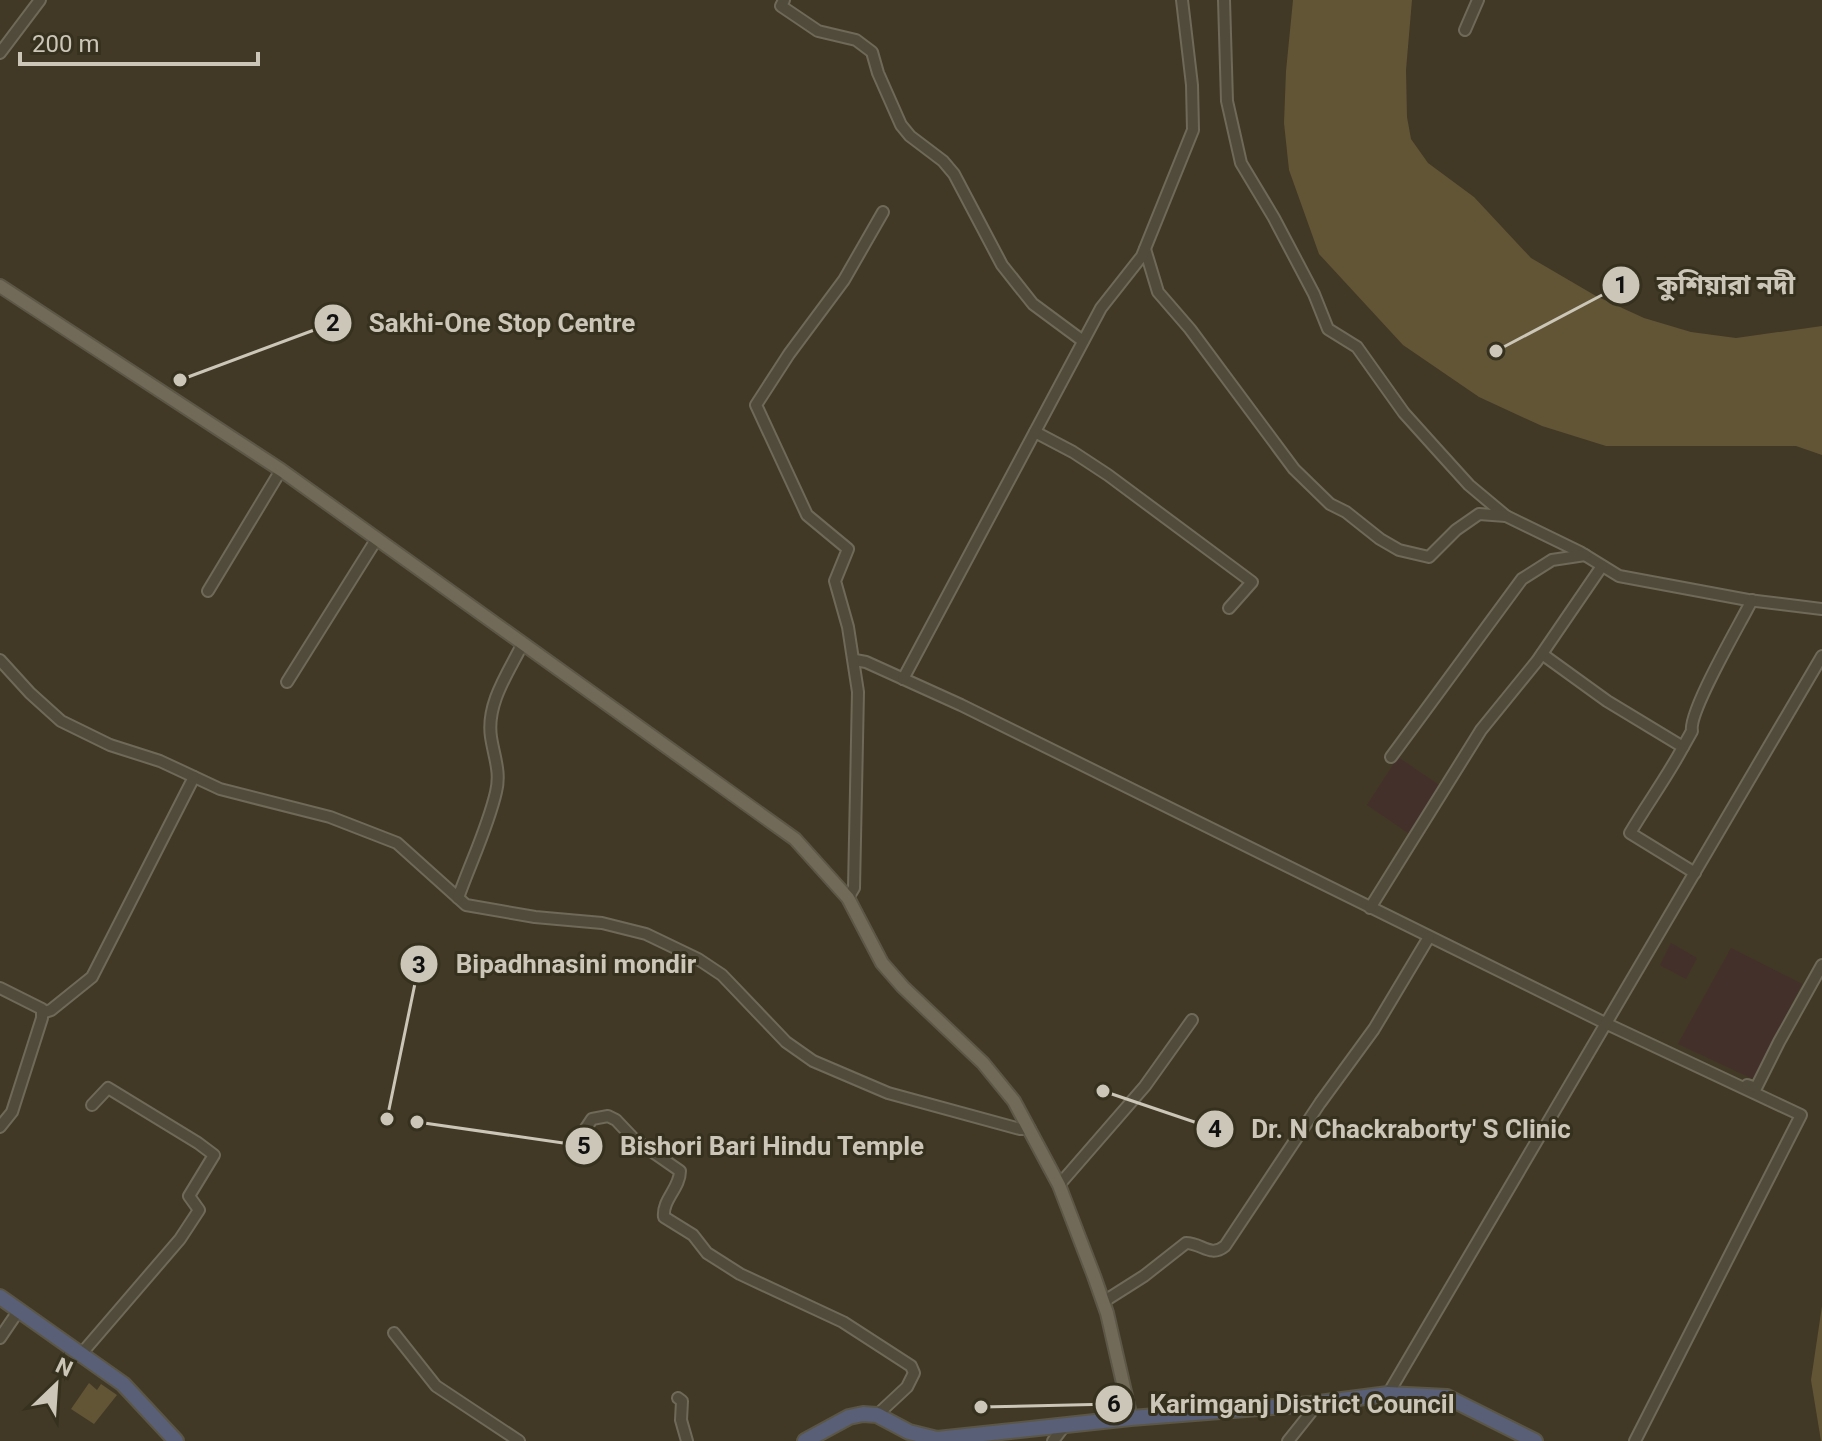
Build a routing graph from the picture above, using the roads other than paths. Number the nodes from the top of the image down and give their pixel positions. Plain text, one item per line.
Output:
1 (40, 0) edge
2 (784, 0) edge
3 (1182, 0) edge
4 (1224, 0) edge
5 (1478, 0) edge
6 (1465, 30) dead end
7 (0, 53) edge
8 (883, 212) dead end
9 (1145, 249) junction
10 (0, 286) edge
11 (1083, 341) junction
12 (1035, 432) junction
13 (281, 470) junction
14 (1506, 516) junction
15 (376, 540) junction
16 (1585, 555) junction
17 (1602, 566) junction
18 (208, 591) dead end
19 (1752, 600) junction
20 (1229, 608) dead end
21 (1822, 609) edge
22 (522, 645) junction
23 (1542, 654) junction
24 (1822, 656) edge
25 (0, 660) edge
26 (855, 660) junction
27 (903, 679) junction
28 (287, 682) dead end
29 (1683, 747) junction
30 (1391, 757) dead end
31 (194, 777) junction
32 (1695, 873) junction
33 (458, 898) junction
34 (848, 898) junction
35 (1370, 908) junction
36 (1429, 937) junction
37 (1822, 965) edge
38 (0, 988) edge
39 (42, 1013) junction
40 (1192, 1020) dead end
41 (1605, 1023) junction
42 (92, 1105) dead end
43 (0, 1127) edge
44 (1030, 1129) junction
45 (572, 1149) dead end
46 (1059, 1185) junction
47 (0, 1297) edge
48 (1103, 1302) junction
49 (19, 1310) junction
50 (394, 1333) dead end
51 (0, 1338) edge
52 (82, 1353) junction
53 (1388, 1394) junction
54 (678, 1398) dead end
55 (1311, 1404) junction
56 (877, 1415) junction
57 (1131, 1418) junction
58 (1065, 1425) junction
59 (829, 1436) edge
60 (176, 1441) edge
61 (519, 1441) edge
62 (687, 1441) edge
63 (805, 1441) edge
64 (1053, 1441) edge
65 (1288, 1441) edge
66 (1535, 1441) edge
67 (1635, 1441) edge

1 - 7 street
2 - 11 street
3 - 9 street
4 - 14 street
5 - 6 street
8 - 26 street
9 - 11 street
9 - 14 street
10 - 13 main road
11 - 12 street
12 - 20 street
12 - 27 street
13 - 15 main road
13 - 18 street
14 - 16 street
15 - 22 main road
15 - 28 street
16 - 17 street
16 - 30 street
17 - 19 street
17 - 23 street
19 - 21 street
19 - 29 street
22 - 33 street
22 - 34 main road
23 - 29 street
23 - 35 street
24 - 32 street
25 - 31 street
26 - 27 street
26 - 34 street
27 - 35 street
29 - 32 street
31 - 33 street
31 - 39 street
32 - 41 street
33 - 44 street
34 - 44 main road
35 - 36 street
36 - 41 street
36 - 48 street
37 - 41 street
38 - 39 street
39 - 43 street
40 - 46 street
41 - 53 street
41 - 67 street
42 - 52 street
44 - 46 main road
45 - 56 street
46 - 48 main road
47 - 49 highway
48 - 57 main road
49 - 51 street
49 - 52 highway
50 - 61 street
52 - 60 highway
53 - 55 highway
53 - 66 highway
54 - 62 street
55 - 57 highway
55 - 65 street
56 - 58 highway
56 - 59 highway
57 - 58 highway
58 - 64 street
59 - 63 highway

